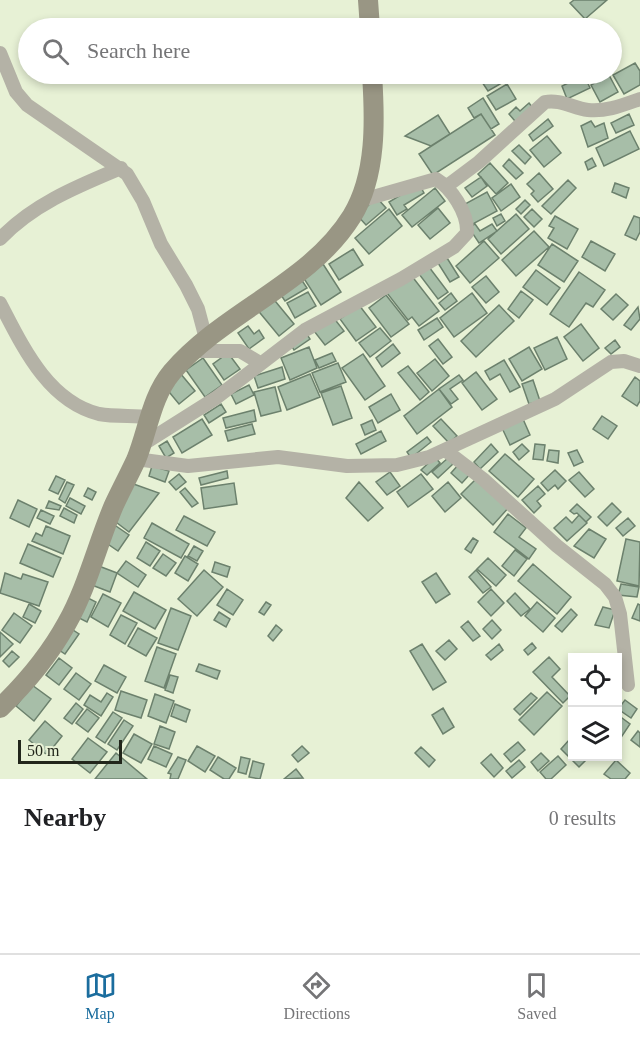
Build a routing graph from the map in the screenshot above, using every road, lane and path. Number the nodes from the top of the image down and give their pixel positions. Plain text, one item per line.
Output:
1 (368, 0) edge
2 (369, 18) edge
3 (0, 53) edge
4 (372, 84) edge
5 (640, 99) edge
6 (122, 168) junction
7 (447, 186) junction
8 (359, 201) junction
9 (0, 240) edge
10 (0, 303) edge
11 (200, 345) junction
12 (260, 363) junction
13 (640, 366) edge
14 (150, 417) junction
15 (445, 450) junction
16 (138, 453) junction
17 (628, 685) dead end
18 (0, 708) edge

1 - 2 main road
3 - 6 street
4 - 8 main road
5 - 7 street
6 - 9 street
6 - 11 street
7 - 8 street
7 - 12 street
8 - 11 main road
10 - 14 street
11 - 12 street
11 - 14 main road
12 - 16 street
13 - 15 street
14 - 16 main road
15 - 16 street
15 - 17 street
16 - 18 main road

